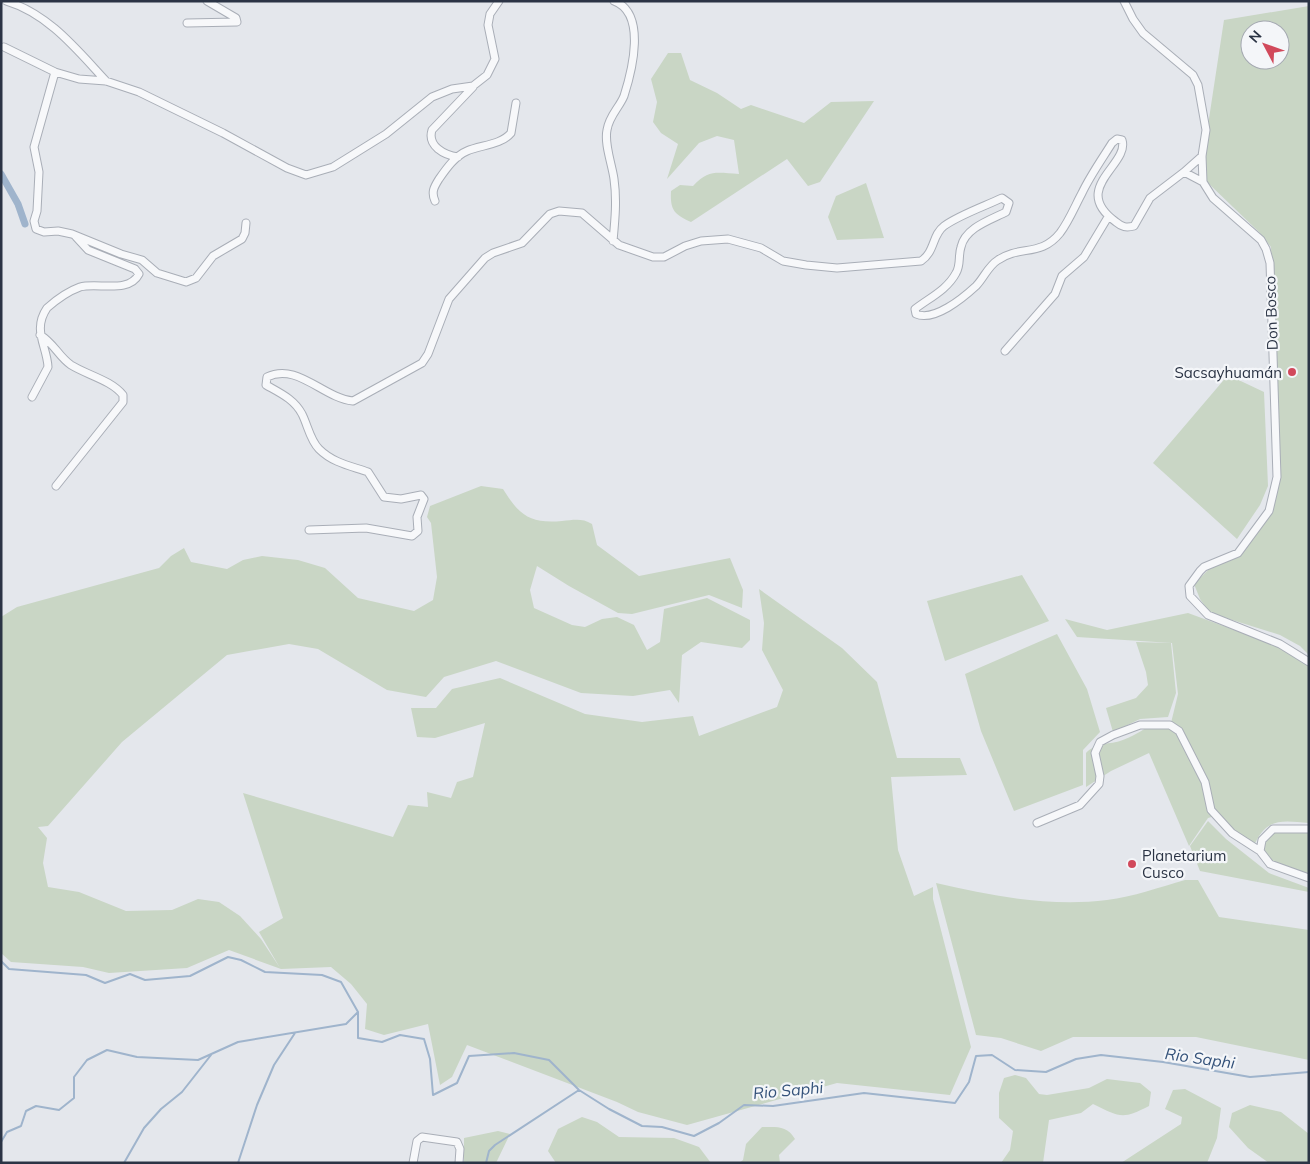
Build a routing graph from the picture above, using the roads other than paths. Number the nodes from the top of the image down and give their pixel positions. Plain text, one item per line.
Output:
1 (6, 1) edge
2 (207, 1) edge
3 (499, 1) edge
4 (614, 1) edge
5 (1124, 1) edge
6 (187, 23) dead end
7 (4, 47) dead end
8 (55, 72) junction
9 (106, 81) junction
10 (474, 86) junction
11 (516, 103) dead end
12 (1202, 156) junction
13 (458, 157) junction
14 (1184, 172) junction
15 (1203, 182) junction
16 (435, 201) dead end
17 (1108, 217) junction
18 (246, 223) dead end
19 (72, 234) junction
20 (613, 240) junction
21 (40, 335) junction
22 (1005, 351) dead end
23 (32, 397) dead end
24 (56, 486) dead end
25 (309, 530) dead end
26 (1309, 662) edge
27 (1037, 823) dead end
28 (1309, 829) edge
29 (1260, 851) junction
30 (1309, 878) edge
31 (413, 1163) edge
32 (459, 1163) edge

1 - 9 street
2 - 6 street
3 - 10 street
4 - 20 street
5 - 12 street
7 - 8 street
8 - 9 street
8 - 19 street
9 - 10 street
10 - 13 street
11 - 13 street
12 - 14 street
12 - 15 street
13 - 16 street
14 - 15 street
14 - 17 street
15 - 26 street, Don Bosco
17 - 20 street
17 - 22 street
18 - 19 street
19 - 21 street
20 - 25 street
21 - 23 street
21 - 24 street
27 - 29 street
28 - 29 street
29 - 30 street
31 - 32 street

